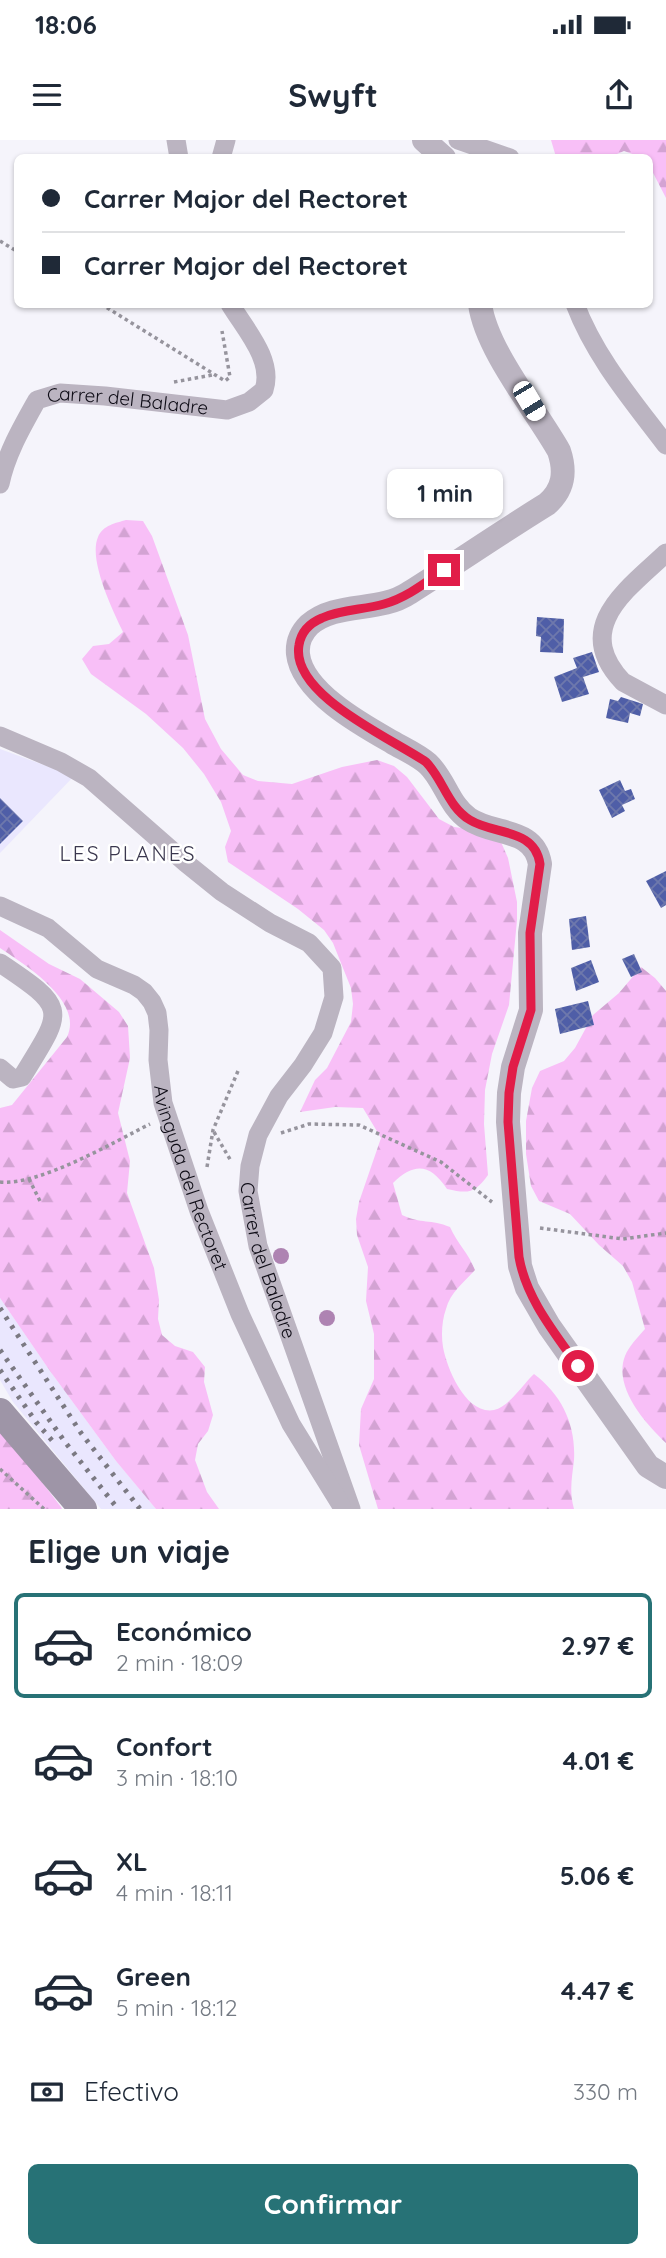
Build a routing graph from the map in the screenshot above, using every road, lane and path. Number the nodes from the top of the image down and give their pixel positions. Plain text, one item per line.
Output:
1 (424, 140) edge
2 (458, 140) edge
3 (440, 154) edge
4 (498, 154) edge
5 (107, 308) edge
6 (232, 308) edge
7 (481, 308) edge
8 (577, 308) edge
9 (221, 323) dead end
10 (666, 445) edge
11 (0, 484) edge
12 (666, 553) edge
13 (666, 705) edge
14 (0, 736) edge
15 (0, 906) edge
16 (0, 963) edge
17 (0, 1068) edge
18 (238, 1071) dead end
19 (168, 1119) junction
20 (250, 1166) junction
21 (206, 1170) dead end
22 (29, 1179) junction
23 (0, 1182) edge
24 (41, 1203) dead end
25 (517, 1225) junction
26 (666, 1233) edge
27 (0, 1412) edge
28 (0, 1469) edge
29 (666, 1477) edge
30 (44, 1509) edge
31 (83, 1509) edge
32 (343, 1509) edge
33 (351, 1509) edge

1 - 3 street
2 - 4 street
5 - 9 path
6 - 11 street, Carrer del Baladre
7 - 25 street
8 - 10 street
12 - 13 street
14 - 20 street, Carrer del Baladre
15 - 19 street, Avinguda del Rectoret
16 - 17 street
18 - 21 path
19 - 22 path
19 - 32 street, Avinguda del Rectoret
20 - 25 path
20 - 33 street, Carrer del Baladre
22 - 23 path
22 - 24 path
25 - 26 path
25 - 29 street
27 - 31 main road
28 - 30 path

